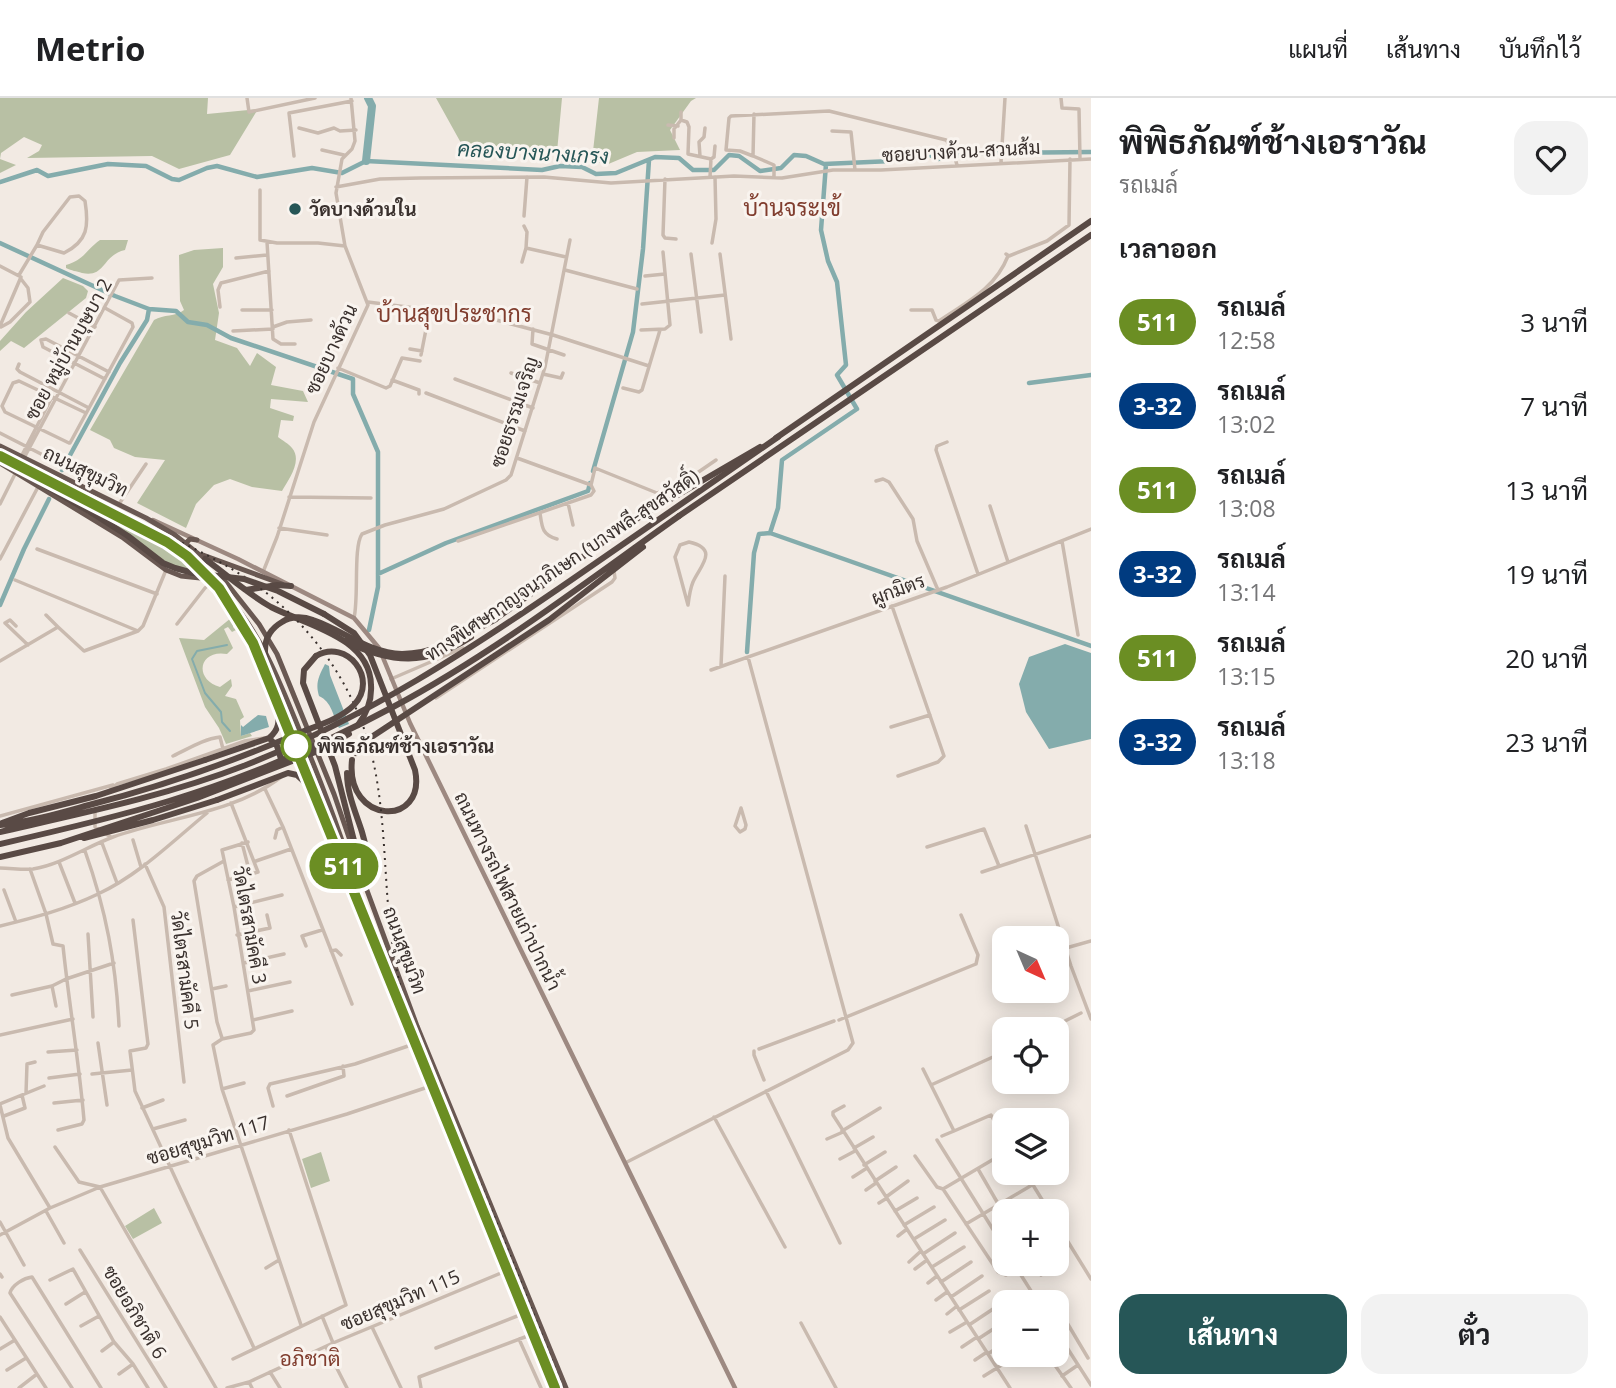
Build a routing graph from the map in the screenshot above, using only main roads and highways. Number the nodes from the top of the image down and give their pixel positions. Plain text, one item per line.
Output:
1 (1091, 221) edge
2 (1091, 235) edge
3 (778, 437) junction
4 (0, 446) edge
5 (0, 459) edge
6 (679, 516) junction
7 (146, 518) junction
8 (197, 540) junction
9 (185, 542) junction
10 (180, 550) junction
11 (203, 556) junction
12 (211, 580) junction
13 (292, 586) junction
14 (219, 588) junction
15 (246, 590) junction
16 (496, 619) junction
17 (345, 641) junction
18 (271, 686) junction
19 (269, 738) junction
20 (352, 760) junction
21 (315, 795) junction
22 (157, 810) road end
23 (0, 824) edge
24 (0, 832) edge
25 (0, 844) edge
26 (61, 844) junction
27 (0, 857) edge
28 (342, 861) junction
29 (363, 876) junction
30 (366, 887) junction
31 (366, 919) junction
32 (404, 993) junction
33 (396, 996) junction
34 (562, 1379) junction
35 (554, 1386) edge
36 (566, 1388) edge
37 (735, 1388) edge

1 - 3 highway, ทางพิเศษกาญจนาภิเษก (บางพลี-สุขสวัสดิ์)
2 - 6 highway, ทางพิเศษกาญจนาภิเษก (บางพลี-สุขสวัสดิ์)
3 - 16 highway, bridge
3 - 24 highway, ทางพิเศษกาญจนาภิเษก (บางพลี-สุขสวัสดิ์), bridge
4 - 7 highway, ถนนสุขุมวิท
5 - 10 highway, ถนนสุขุมวิท
5 - 12 highway
5 - 20 highway, bridge
6 - 20 highway, bridge
6 - 25 highway, ทางพิเศษกาญจนาภิเษก (บางพลี-สุขสวัสดิ์), bridge
7 - 8 main road, ถนนทางรถไฟสายเก่าปากน้ำ
7 - 9 highway, ถนนสุขุมวิท
8 - 9 highway
8 - 13 main road, ถนนทางรถไฟสายเก่าปากน้ำ
9 - 10 highway
9 - 11 highway, ถนนสุขุมวิท
10 - 12 highway, ถนนสุขุมวิท
11 - 13 highway
11 - 15 highway
11 - 29 highway, ถนนสุขุมวิท
12 - 14 highway, ถนนสุขุมวิท
13 - 15 highway
13 - 37 main road, ถนนทางรถไฟสายเก่าปากน้ำ
14 - 18 highway
14 - 31 highway, ถนนสุขุมวิท
15 - 17 highway
16 - 17 highway, bridge
16 - 28 highway, bridge
17 - 26 highway, bridge
18 - 19 highway
18 - 21 highway
19 - 22 highway
19 - 23 highway, bridge
20 - 30 highway
21 - 26 highway, bridge
21 - 28 highway
23 - 29 highway, bridge
26 - 27 highway, bridge
28 - 31 highway
29 - 30 highway, ถนนสุขุมวิท
30 - 32 highway, ถนนสุขุมวิท
31 - 33 highway, ถนนสุขุมวิท
32 - 33 highway
32 - 34 highway, ถนนสุขุมวิท
33 - 35 highway, ถนนสุขุมวิท
34 - 35 highway
34 - 36 highway, ถนนสุขุมวิท

